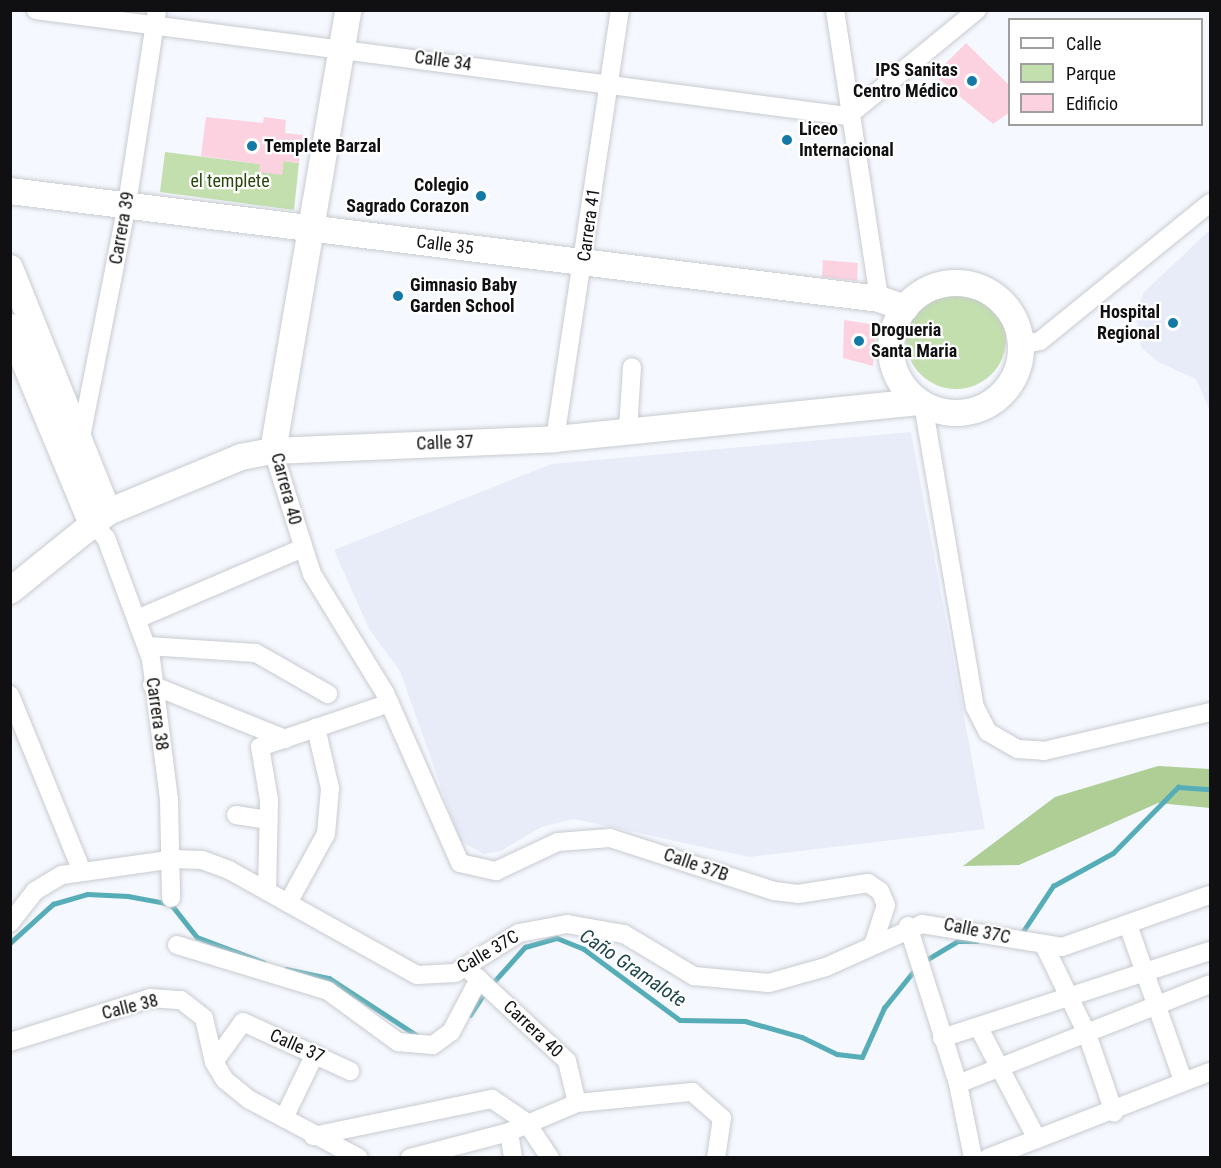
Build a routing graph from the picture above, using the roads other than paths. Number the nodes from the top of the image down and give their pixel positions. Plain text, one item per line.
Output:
1 (36, 10) edge
2 (348, 10) edge
3 (620, 10) edge
4 (835, 10) edge
5 (977, 10) edge
6 (156, 18) edge
7 (342, 48) junction
8 (610, 84) junction
9 (848, 116) junction
10 (10, 191) edge
11 (1210, 203) edge
12 (127, 204) junction
13 (314, 229) junction
14 (584, 262) junction
15 (10, 268) edge
16 (879, 300) junction
17 (904, 308) junction
18 (12, 337) edge
19 (1031, 343) junction
20 (632, 367) dead end
21 (920, 403) junction
22 (628, 429) junction
23 (555, 439) junction
24 (75, 449) junction
25 (273, 451) junction
26 (102, 524) junction
27 (303, 548) junction
28 (10, 591) edge
29 (137, 619) junction
30 (148, 646) junction
31 (152, 685) junction
32 (328, 694) dead end
33 (10, 695) edge
34 (390, 703) junction
35 (1210, 712) edge
36 (316, 728) junction
37 (285, 739) junction
38 (236, 815) dead end
39 (269, 820) junction
40 (174, 859) junction
41 (460, 863) joint
42 (81, 871) junction
43 (267, 891) junction
44 (1210, 895) edge
45 (171, 898) dead end
46 (288, 903) junction
47 (10, 923) edge
48 (1128, 925) junction
49 (908, 926) junction
50 (874, 943) junction
51 (177, 945) dead end
52 (1045, 947) junction
53 (1210, 951) edge
54 (466, 967) junction
55 (1148, 973) junction
56 (481, 981) junction
57 (1210, 984) edge
58 (1069, 997) junction
59 (1159, 1004) junction
60 (980, 1030) junction
61 (1087, 1034) junction
62 (942, 1038) junction
63 (10, 1042) edge
64 (315, 1054) junction
65 (214, 1062) junction
66 (997, 1068) junction
67 (350, 1071) dead end
68 (1210, 1072) edge
69 (1183, 1080) junction
70 (958, 1084) junction
71 (577, 1103) junction
72 (1114, 1112) junction
73 (284, 1119) junction
74 (526, 1122) junction
75 (509, 1132) junction
76 (313, 1136) junction
77 (1036, 1137) junction
78 (359, 1158) edge
79 (410, 1158) edge
80 (513, 1158) edge
81 (550, 1158) edge
82 (716, 1158) edge
83 (973, 1158) edge
84 (988, 1158) edge

1 - 6 street, Calle 34
2 - 7 street, Carrera 40
3 - 8 street, Carrera 41
4 - 9 street
5 - 9 street
6 - 7 street, Calle 34
6 - 12 street, Carrera 39
7 - 8 street, Calle 34
7 - 13 street, Carrera 40
8 - 9 street, Calle 34
8 - 14 street, Carrera 41
9 - 16 street
10 - 12 street, Calle 35
11 - 19 street
12 - 13 street, Calle 35
12 - 24 street, Carrera 39
13 - 14 street, Calle 35
13 - 25 street, Carrera 40
14 - 16 street, Calle 35
14 - 23 street, Carrera 41
15 - 24 street, Carrera 38
16 - 17 street, Calle 35
17 - 19 street
17 - 21 street
18 - 24 street, Carrera 38
19 - 21 street
20 - 22 street
21 - 22 street, Calle 37
21 - 35 street
22 - 23 street, Calle 37
23 - 25 street, Calle 37
24 - 26 street, Carrera 38
25 - 26 street, Calle 37
25 - 27 street, Carrera 40
26 - 28 street, Calle 37
26 - 29 street, Carrera 38
27 - 29 street
27 - 34 street, Carrera 40
29 - 30 street, Carrera 38
30 - 31 street, Carrera 38
30 - 32 street
31 - 37 street
31 - 40 street, Carrera 38
33 - 42 street
34 - 36 street
34 - 41 street, Carrera 40
36 - 37 street
36 - 46 street
37 - 39 street
38 - 39 street
39 - 43 street
40 - 42 street, Calle 37C
40 - 43 street, Calle 37C
40 - 45 street, Carrera 38
41 - 50 street, Calle 37B
42 - 47 street, Calle 37C
43 - 46 street, Calle 37C
44 - 48 street, Calle 37C
46 - 54 street, Calle 37C
48 - 52 street, Calle 37C
48 - 55 street
49 - 50 street, Calle 37C
49 - 52 street, Calle 37C
49 - 62 street
50 - 54 street, Calle 37C
51 - 56 street
52 - 58 street
53 - 55 street
54 - 56 street, Carrera 40
55 - 58 street
55 - 59 street
56 - 71 street, Carrera 40
57 - 59 street
58 - 60 street
58 - 61 street
59 - 61 street
59 - 69 street
60 - 62 street
60 - 66 street
61 - 66 street
61 - 72 street
62 - 70 street
63 - 65 street, Calle 38
64 - 65 street, Calle 37
64 - 67 street, Calle 37
64 - 73 street
65 - 73 street, Calle 38
66 - 70 street
66 - 77 street
68 - 69 street
69 - 72 street
70 - 83 street
71 - 74 street
71 - 82 street
72 - 77 street
73 - 76 street, Calle 38
74 - 75 street
74 - 76 street
74 - 81 street
75 - 79 street
75 - 80 street
76 - 78 street, Calle 38
77 - 84 street

